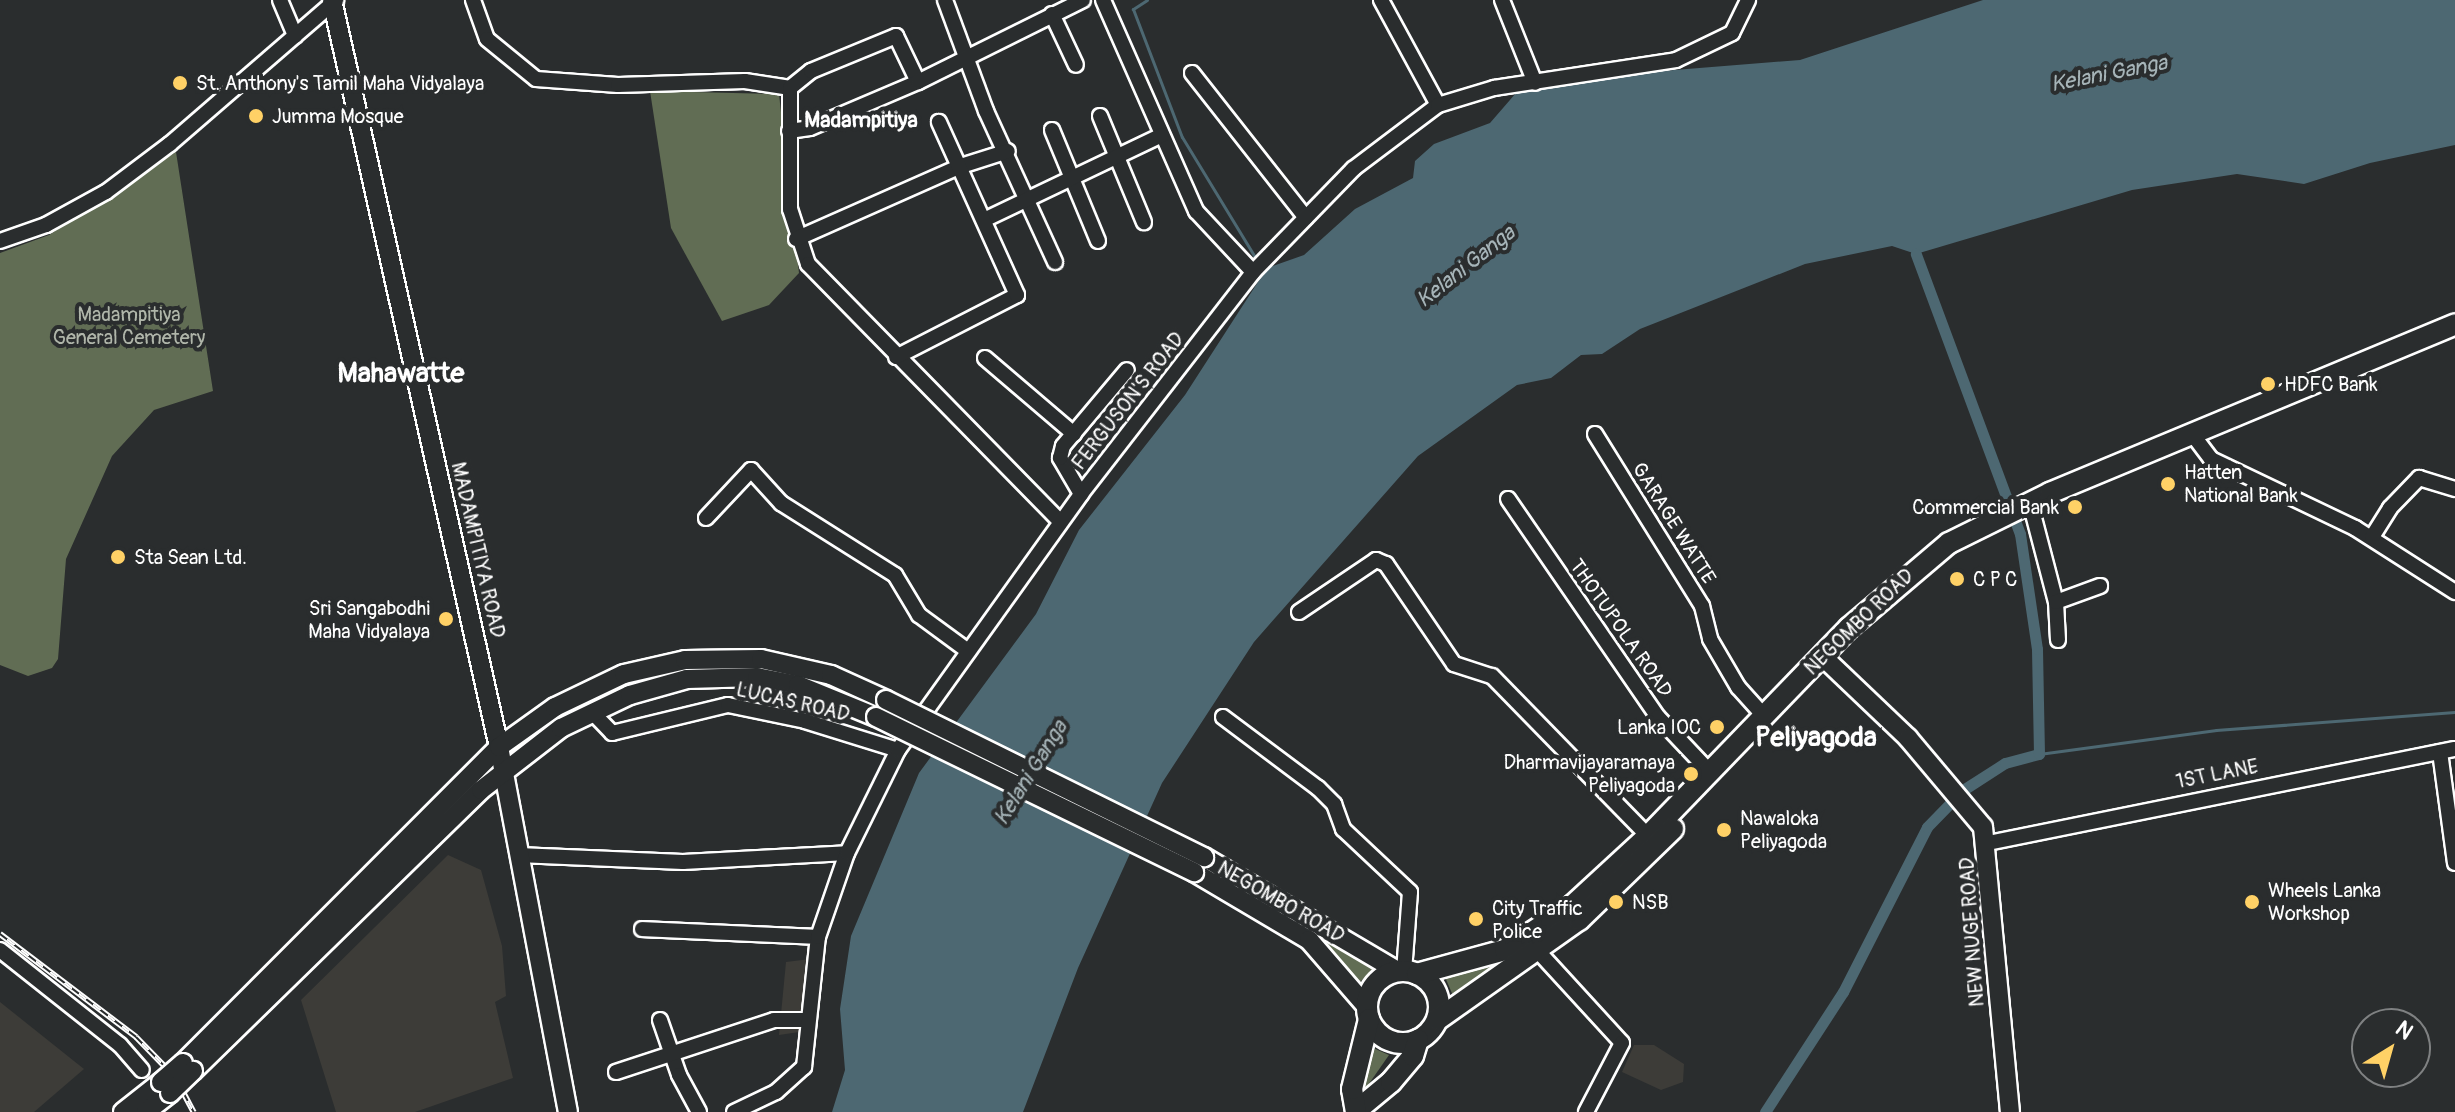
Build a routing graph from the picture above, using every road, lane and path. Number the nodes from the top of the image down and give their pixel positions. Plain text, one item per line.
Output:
1 (280, 0) edge
2 (473, 0) edge
3 (945, 0) edge
4 (1083, 0) edge
5 (1103, 0) edge
6 (1381, 0) edge
7 (1502, 0) edge
8 (1748, 0) edge
9 (333, 1) edge
10 (1052, 14) junction
11 (295, 36) junction
12 (967, 60) junction
13 (1076, 65) dead end
14 (1192, 73) dead end
15 (918, 82) junction
16 (1535, 83) junction
17 (790, 88) junction
18 (1438, 105) junction
19 (1100, 116) dead end
20 (939, 122) dead end
21 (1052, 130) dead end
22 (789, 131) junction
23 (1162, 135) junction
24 (1008, 151) junction
25 (1118, 157) junction
26 (961, 166) junction
27 (1072, 180) junction
28 (1028, 199) junction
29 (1306, 218) junction
30 (986, 219) junction
31 (1144, 222) dead end
32 (796, 239) junction
33 (0, 241) edge
34 (1098, 241) dead end
35 (1055, 262) dead end
36 (1253, 272) junction
37 (2455, 324) edge
38 (2455, 338) edge
39 (896, 357) junction
40 (985, 358) dead end
41 (1127, 370) dead end
42 (1074, 434) junction
43 (1595, 434) dead end
44 (2196, 441) junction
45 (2455, 489) edge
46 (1081, 494) junction
47 (1508, 499) dead end
48 (2029, 512) junction
49 (706, 518) dead end
50 (1061, 522) junction
51 (2372, 537) junction
52 (2100, 586) dead end
53 (2455, 592) edge
54 (2056, 602) junction
55 (1299, 612) dead end
56 (2058, 640) dead end
57 (968, 651) junction
58 (1827, 660) junction
59 (487, 694) junction
60 (592, 712) junction
61 (1764, 716) junction
62 (1223, 717) dead end
63 (530, 723) junction
64 (499, 747) junction
65 (898, 750) junction
66 (2448, 751) edge
67 (503, 770) junction
68 (1710, 772) junction
69 (481, 790) junction
70 (508, 798) junction
71 (1648, 836) junction
72 (1988, 843) junction
73 (847, 853) junction
74 (518, 855) junction
75 (2455, 863) edge
76 (1199, 865) junction
77 (642, 929) dead end
78 (818, 937) junction
79 (1536, 949) junction
80 (0, 950) edge
81 (1406, 972) junction
82 (1368, 1013) junction
83 (660, 1020) dead end
84 (806, 1020) junction
85 (1437, 1020) junction
86 (1418, 1040) junction
87 (671, 1057) junction
88 (188, 1067) junction
89 (142, 1070) dead end
90 (616, 1072) dead end
91 (166, 1087) junction
92 (123, 1112) edge
93 (146, 1112) edge
94 (568, 1112) edge
95 (699, 1112) edge
96 (734, 1112) edge
97 (1355, 1112) edge
98 (1586, 1112) edge
99 (2010, 1112) edge

1 - 11 street
2 - 17 street
3 - 12 street
4 - 10 street
5 - 23 street
6 - 18 street
7 - 16 street
8 - 16 street, FERGUSON'S ROAD
9 - 11 street
9 - 59 main road, MADAMPITIYA ROAD
10 - 12 street
10 - 13 street
11 - 33 street
12 - 15 street
12 - 24 street
14 - 29 street
15 - 17 street
15 - 22 street
16 - 18 street, FERGUSON'S ROAD
17 - 22 street
18 - 29 street, FERGUSON'S ROAD
19 - 25 street
20 - 26 street
21 - 27 street
22 - 32 street
23 - 25 street
23 - 36 street
24 - 26 street
24 - 28 street
25 - 27 street
25 - 31 street
26 - 30 street
26 - 32 street
27 - 28 street
27 - 34 street
28 - 30 street
28 - 35 street
29 - 36 street, FERGUSON'S ROAD
30 - 39 street
32 - 39 street
36 - 46 street, FERGUSON'S ROAD
37 - 44 highway, NEGOMBO ROAD
38 - 44 highway, NEGOMBO ROAD
39 - 50 street
40 - 42 street
41 - 42 street
42 - 46 street
43 - 61 street, GARAGE WATTE
44 - 48 highway, NEGOMBO ROAD
44 - 51 street
45 - 51 street
46 - 50 street, FERGUSON'S ROAD
47 - 68 street, THOTUPOLA ROAD
48 - 54 street
48 - 58 highway, NEGOMBO ROAD
49 - 57 street
50 - 57 street, FERGUSON'S ROAD
51 - 53 street
52 - 54 street
54 - 56 street
55 - 71 street
57 - 65 street, FERGUSON'S ROAD
58 - 61 highway, NEGOMBO ROAD
58 - 72 main road, NEW NUGE ROAD
58 - 79 highway, NEGOMBO ROAD
59 - 63 main road
59 - 64 main road, MADAMPITIYA ROAD
60 - 65 street, LUCAS ROAD
60 - 67 main road
60 - 76 main road, bridge
61 - 68 highway, NEGOMBO ROAD
62 - 81 street
63 - 64 main road
63 - 76 main road, bridge
64 - 67 main road, MADAMPITIYA ROAD
64 - 88 main road
65 - 73 street, FERGUSON'S ROAD
66 - 72 street, 1ST LANE
66 - 75 street
67 - 69 main road
67 - 70 main road, MADAMPITIYA ROAD
68 - 71 highway, NEGOMBO ROAD
69 - 70 main road
69 - 88 main road
70 - 74 main road, MADAMPITIYA ROAD
71 - 81 highway, NEGOMBO ROAD
72 - 99 main road, NEW NUGE ROAD
73 - 74 street
73 - 78 street, FERGUSON'S ROAD
74 - 94 main road, MADAMPITIYA ROAD
76 - 81 main road, NEGOMBO ROAD
76 - 82 main road, NEGOMBO ROAD
77 - 78 street
78 - 84 street, FERGUSON'S ROAD
79 - 85 highway, NEGOMBO ROAD
79 - 98 street
80 - 89 street
81 - 82 highway
81 - 85 highway
82 - 86 highway
82 - 97 highway
83 - 87 street
84 - 87 street
84 - 96 street, FERGUSON'S ROAD
85 - 86 highway
86 - 97 highway
87 - 90 street
87 - 95 street
88 - 91 main road, bridge
91 - 92 main road
91 - 93 main road

